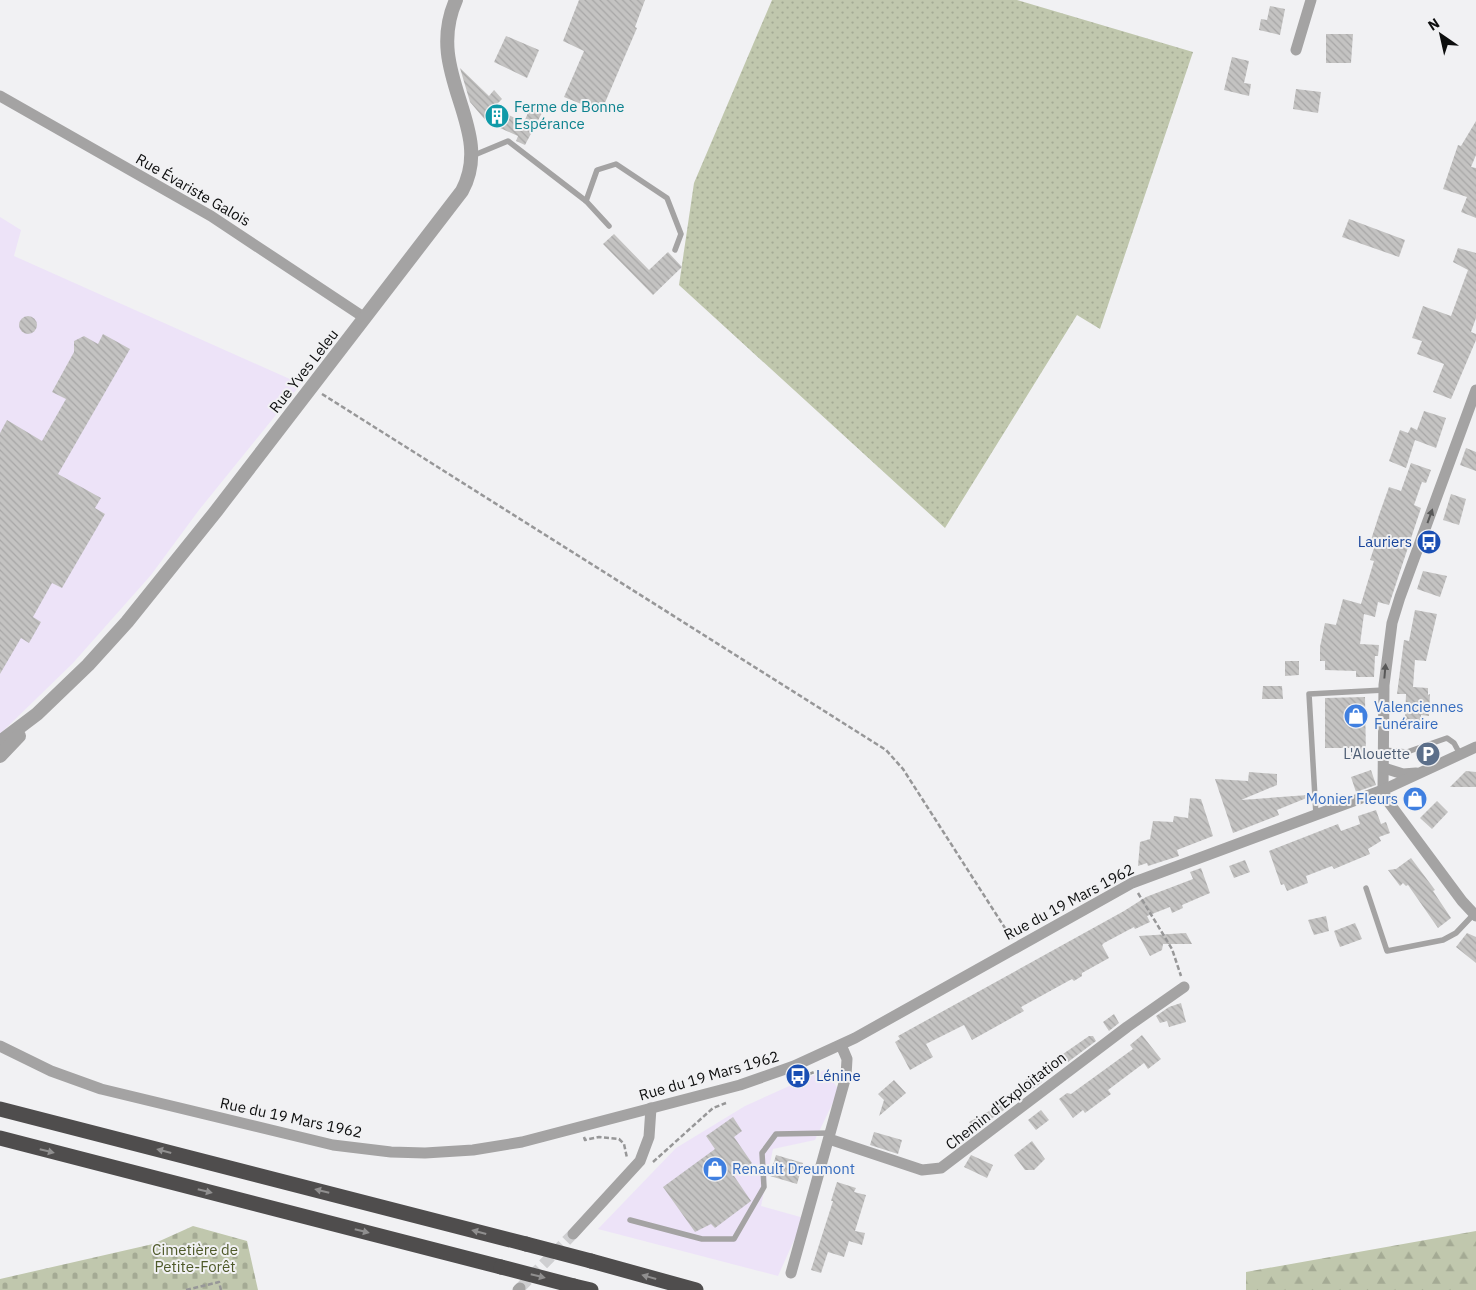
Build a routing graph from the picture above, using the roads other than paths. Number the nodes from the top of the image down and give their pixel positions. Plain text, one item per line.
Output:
1 (456, 0) edge
2 (1311, 0) edge
3 (1296, 50) dead end
4 (0, 96) edge
5 (472, 156) junction
6 (586, 201) junction
7 (610, 226) dead end
8 (675, 250) dead end
9 (365, 318) junction
10 (1476, 390) edge
11 (1384, 690) junction
12 (37, 714) junction
13 (0, 742) edge
14 (1476, 747) edge
15 (1383, 750) junction
16 (1460, 754) junction
17 (0, 756) edge
18 (1384, 768) junction
19 (1423, 772) junction
20 (1384, 790) junction
21 (1316, 815) junction
22 (1366, 888) dead end
23 (1475, 915) edge
24 (1184, 987) road end
25 (841, 1045) junction
26 (0, 1046) edge
27 (651, 1108) junction
28 (0, 1109) edge
29 (830, 1136) junction
30 (0, 1138) edge
31 (630, 1220) dead end
32 (573, 1234) tunnel mouth
33 (791, 1273) dead end
34 (591, 1290) edge
35 (696, 1290) edge

1 - 5 street, Rue Yves Leleu
2 - 3 street
4 - 9 street, Rue Évariste Galois
5 - 6 lane
5 - 9 street, Rue Yves Leleu
6 - 7 lane
6 - 8 lane
9 - 12 street, Rue Yves Leleu
11 -> 10 street
11 - 15 street
11 - 21 lane
12 - 13 street, Rue Yves Leleu
12 - 17 street, Rue Yves Leleu
14 - 16 street, Rue du 19 Mars 1962
15 - 16 lane
15 - 18 street
16 - 19 street, Rue du 19 Mars 1962
18 - 19 street
18 - 20 street
19 - 20 street, Rue du 19 Mars 1962
20 - 21 street, Rue du 19 Mars 1962
20 - 23 street
21 - 25 street, Rue du 19 Mars 1962
22 - 23 lane
24 - 29 street, Chemin d'Exploitation
25 - 27 street, Rue du 19 Mars 1962
25 - 29 street
26 - 27 street, Rue du 19 Mars 1962
27 - 32 street
35 -> 28 highway, bridge
29 - 31 lane
29 - 33 street
30 -> 34 highway, bridge

